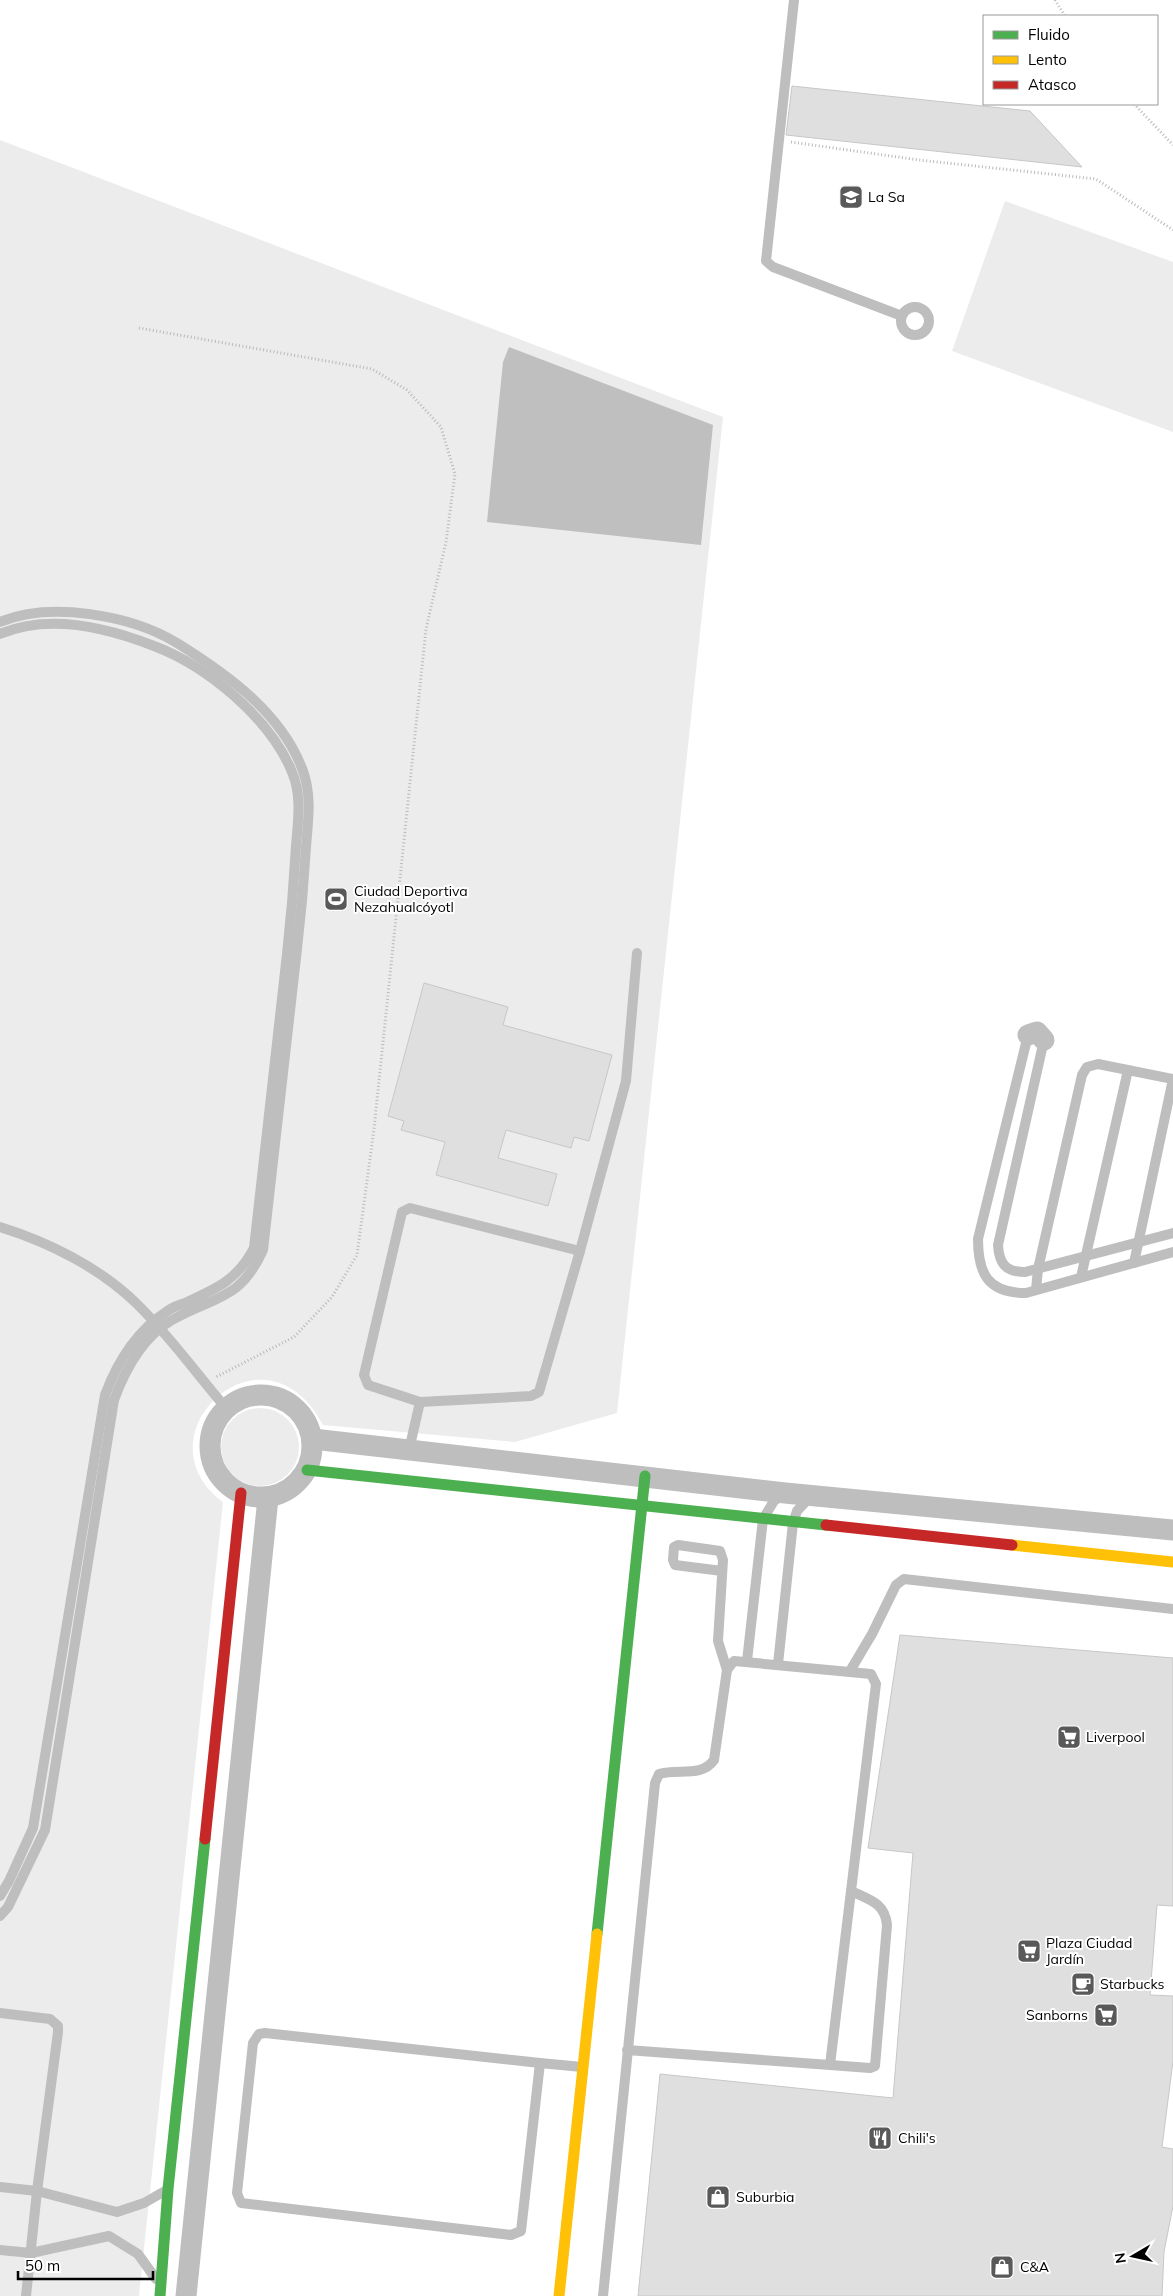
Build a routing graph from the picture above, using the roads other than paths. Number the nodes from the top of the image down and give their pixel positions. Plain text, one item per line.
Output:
1 (794, 0) edge
2 (902, 316) dead end
3 (0, 622) edge
4 (0, 634) edge
5 (637, 953) dead end
6 (1128, 1070) junction
7 (1173, 1079) edge
8 (0, 1227) edge
9 (1173, 1233) edge
10 (1137, 1243) junction
11 (580, 1251) junction
12 (1173, 1252) edge
13 (1085, 1257) junction
14 (1134, 1263) junction
15 (1038, 1269) junction
16 (1081, 1277) junction
17 (1036, 1290) junction
18 (217, 1294) junction
19 (109, 1397) junction
20 (420, 1402) junction
21 (226, 1408) junction
22 (312, 1439) junction
23 (409, 1450) junction
24 (307, 1470) junction
25 (645, 1476) junction
26 (241, 1493) junction
27 (785, 1493) junction
28 (811, 1496) junction
29 (268, 1498) junction
30 (642, 1506) junction
31 (763, 1519) junction
32 (793, 1523) junction
33 (1173, 1530) edge
34 (1173, 1562) edge
35 (722, 1571) junction
36 (1173, 1609) edge
37 (747, 1661) junction
38 (778, 1664) junction
39 (728, 1670) junction
40 (850, 1671) junction
41 (851, 1891) junction
42 (0, 1896) edge
43 (0, 1916) edge
44 (0, 2013) edge
45 (627, 2050) junction
46 (540, 2062) junction
47 (830, 2065) junction
48 (584, 2067) junction
49 (0, 2187) edge
50 (168, 2189) junction
51 (37, 2191) junction
52 (0, 2250) edge
53 (31, 2253) junction
54 (160, 2291) edge
55 (26, 2296) edge
56 (186, 2296) edge
57 (559, 2296) edge
58 (603, 2296) edge

1 - 2 lane
3 - 18 lane
4 - 18 lane
5 - 11 lane
6 - 7 lane
6 - 13 lane
6 - 15 lane
7 - 10 lane
8 - 21 lane
9 - 10 lane
10 - 13 lane
10 - 14 lane
11 - 20 lane
11 - 20 lane
12 - 14 lane
13 - 15 lane
13 - 16 lane
14 - 16 lane
15 - 17 lane
15 - 17 lane
16 - 17 lane
18 - 19 lane
19 - 42 lane
19 - 43 lane
20 - 23 lane
21 - 22 street
21 - 26 street
22 - 23 street
22 - 24 street
23 - 25 street
24 - 29 street
24 - 30 street
25 - 27 street
25 - 30 street
26 - 29 street
26 - 50 street
27 - 28 street
27 - 31 lane
28 - 32 lane
28 - 33 street
29 - 56 street
30 - 31 street
30 - 48 street
31 - 32 street
31 - 37 lane
32 - 34 street
32 - 38 lane
35 - 35 lane
35 - 39 lane
36 - 40 lane
37 - 38 lane
37 - 39 lane
38 - 40 lane
39 - 45 lane
40 - 41 lane
41 - 47 lane
41 - 47 lane
44 - 51 lane
45 - 47 lane
45 - 58 lane
46 - 46 lane
46 - 48 lane
48 - 57 street
49 - 51 lane
50 - 51 lane
50 - 54 street
51 - 53 lane
52 - 53 lane
53 - 54 lane
53 - 55 lane

